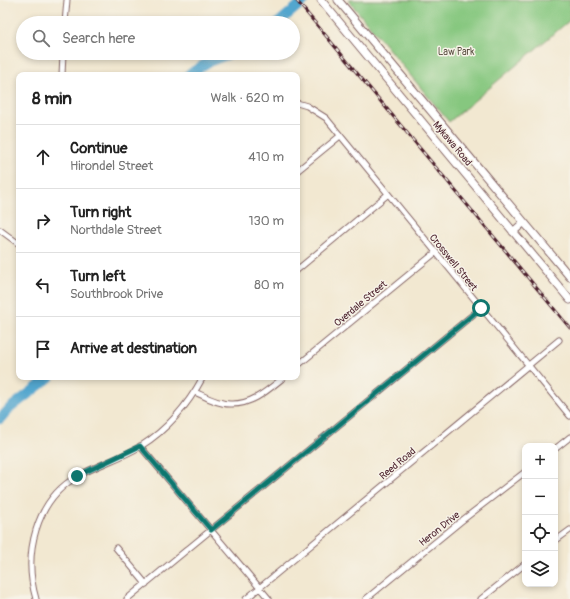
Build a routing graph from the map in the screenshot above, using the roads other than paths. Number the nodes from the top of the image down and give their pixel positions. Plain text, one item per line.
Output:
1 (67, 0) edge
2 (321, 0) edge
3 (338, 0) edge
4 (66, 16) edge
5 (63, 60) edge
6 (62, 72) edge
7 (300, 104) edge
8 (340, 136) junction
9 (300, 169) edge
10 (388, 195) junction
11 (524, 222) junction
12 (0, 230) edge
13 (513, 232) junction
14 (16, 236) edge
15 (11, 237) junction
16 (16, 241) edge
17 (435, 253) junction
18 (300, 268) edge
19 (570, 277) edge
20 (570, 300) edge
21 (481, 308) junction
22 (559, 340) dead end
23 (300, 364) edge
24 (528, 366) junction
25 (201, 380) edge
26 (280, 380) edge
27 (195, 392) junction
28 (570, 416) edge
29 (570, 437) edge
30 (140, 446) junction
31 (558, 447) edge
32 (522, 474) edge
33 (211, 530) junction
34 (570, 530) edge
35 (558, 539) edge
36 (116, 548) dead end
37 (522, 566) edge
38 (146, 584) junction
39 (260, 587) junction
40 (36, 599) edge
41 (127, 599) edge
42 (246, 599) edge
43 (269, 599) edge
44 (366, 599) edge
45 (481, 599) edge

1 - 4 street
2 - 13 main road, Mykawa Road
3 - 11 main road, Mykawa Road
5 - 6 street
7 - 8 street, Crosswell Street
8 - 9 street
8 - 10 street, Crosswell Street
10 - 17 street, Crosswell Street
10 - 18 street
11 - 13 main road
11 - 19 main road, Mykawa Road
12 - 15 street
13 - 20 main road, Mykawa Road
14 - 15 street
15 - 16 street
17 - 21 street, Crosswell Street
17 - 23 street, Overdale Street
21 - 24 street, Crosswell Street
21 - 33 street
22 - 24 street, Reed Road
24 - 28 street, Crosswell Street
24 - 39 street, Reed Road
25 - 27 street
26 - 27 street
27 - 30 street
29 - 31 street
30 - 33 street
30 - 40 street
32 - 44 street, Heron Drive
33 - 38 street
33 - 39 street
34 - 35 street
36 - 38 street
37 - 45 street
38 - 41 street
39 - 42 street, Reed Road
39 - 43 street

